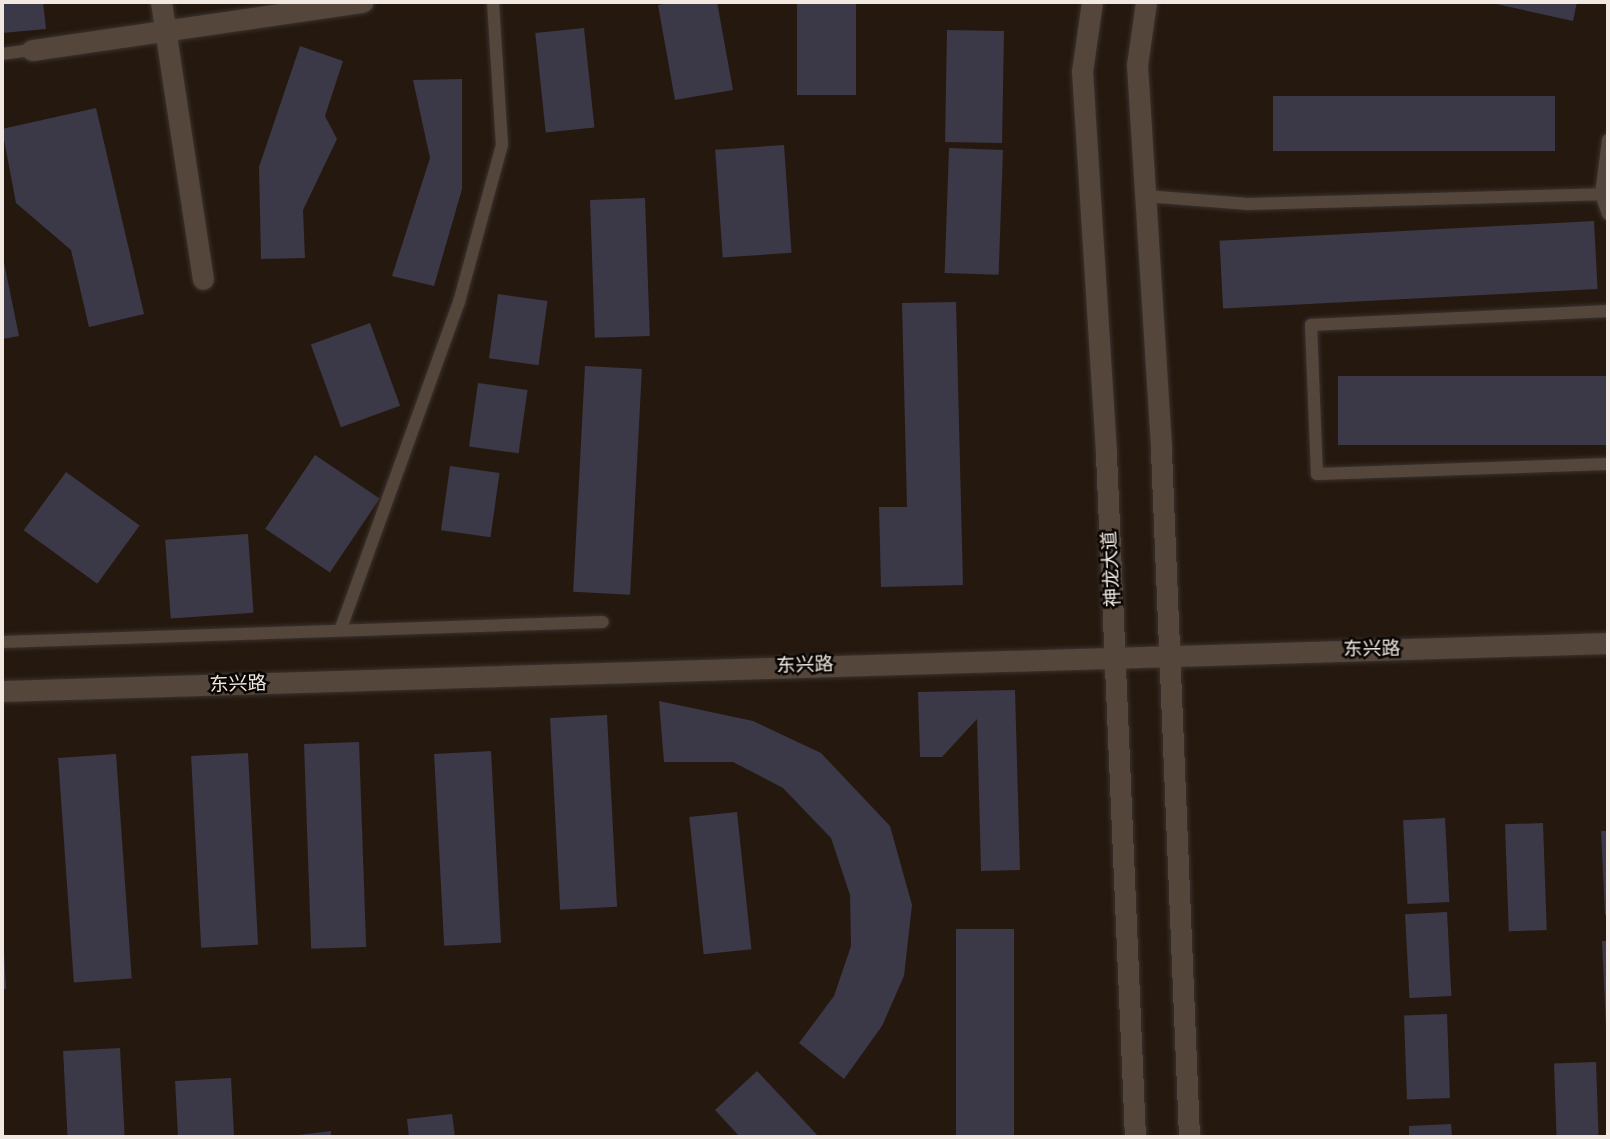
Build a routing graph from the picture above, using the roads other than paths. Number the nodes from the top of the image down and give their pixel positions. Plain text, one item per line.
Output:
1 (161, 2) edge
2 (363, 2) edge
3 (493, 2) edge
4 (1092, 2) edge
5 (1146, 2) edge
6 (166, 32) junction
7 (32, 50) joint
8 (2, 54) edge
9 (1608, 140) edge
10 (1601, 194) junction
11 (1145, 196) junction
12 (1608, 214) edge
13 (203, 279) dead end
14 (1608, 311) edge
15 (1608, 464) edge
16 (603, 622) dead end
17 (341, 628) junction
18 (2, 642) edge
19 (1608, 643) edge
20 (1170, 654) junction
21 (1115, 655) junction
22 (2, 691) edge
23 (1135, 1137) edge
24 (1189, 1137) edge

1 - 6 main road
2 - 6 main road
3 - 17 lane
4 - 21 main road, 神龙大道
5 - 11 main road
6 - 7 main road
6 - 13 main road
7 - 8 lane
9 - 10 lane
10 - 11 lane
10 - 12 lane
11 - 20 main road
14 - 15 lane
16 - 17 lane
17 - 18 lane
19 - 20 main road, 东兴路
20 - 21 main road, 东兴路
20 - 24 main road
21 - 22 main road, 东兴路
21 - 23 main road, 神龙大道

